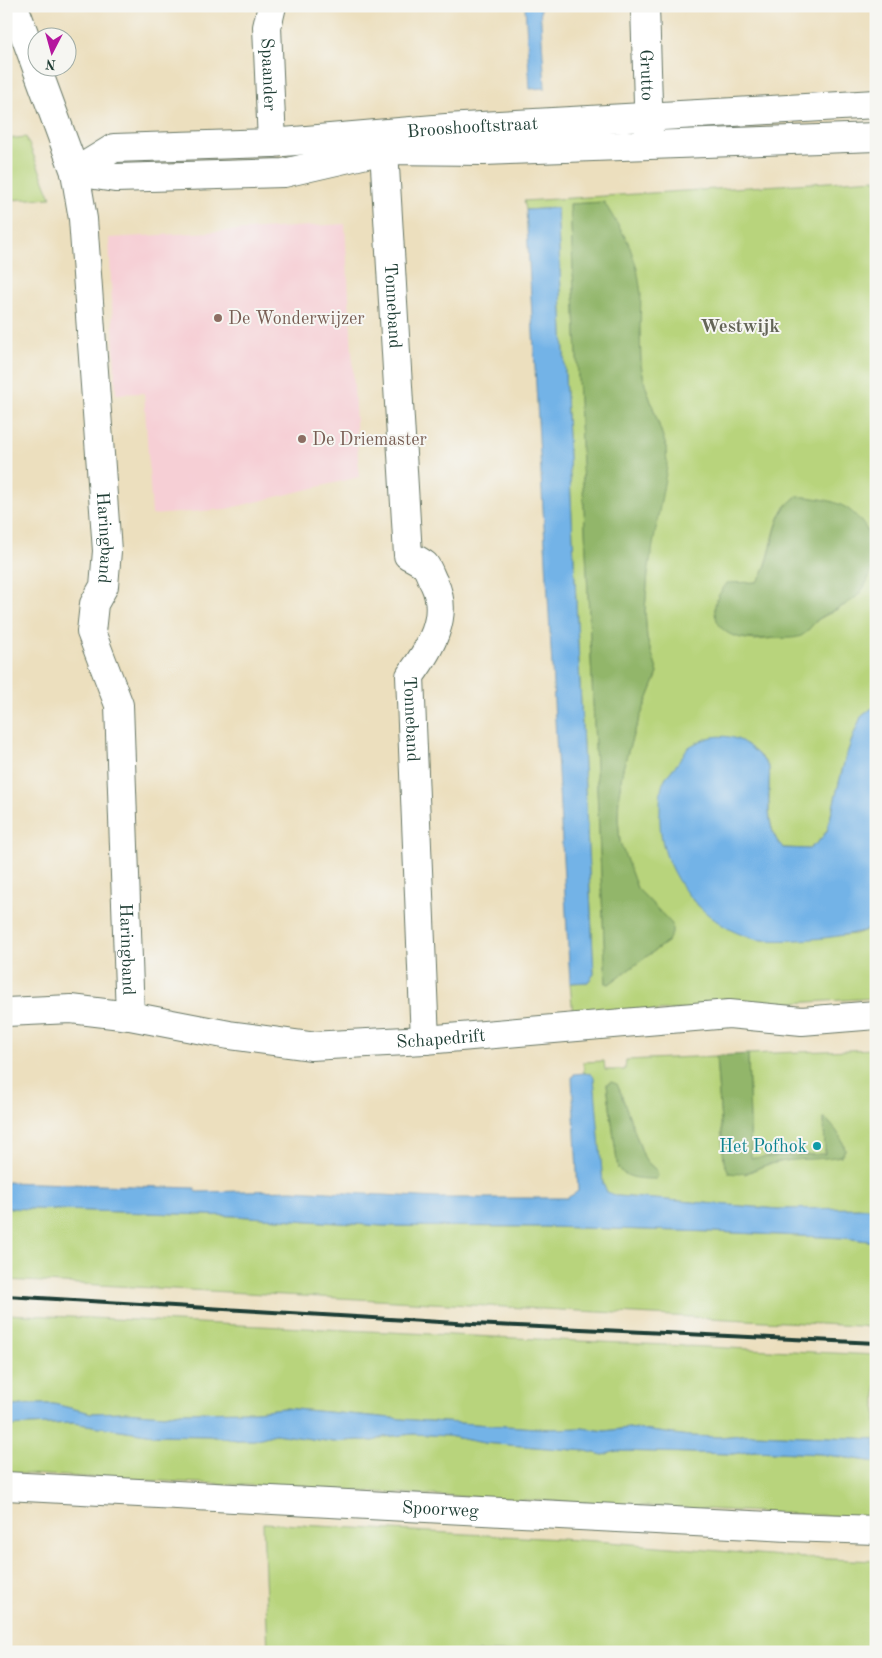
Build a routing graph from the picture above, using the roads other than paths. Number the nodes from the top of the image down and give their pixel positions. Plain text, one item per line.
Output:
1 (14, 6) edge
2 (272, 6) edge
3 (645, 6) edge
4 (876, 104) edge
5 (648, 116) junction
6 (876, 137) edge
7 (272, 143) junction
8 (649, 144) junction
9 (384, 150) junction
10 (75, 172) junction
11 (6, 1012) edge
12 (876, 1015) edge
13 (130, 1016) junction
14 (425, 1040) junction
15 (6, 1486) edge
16 (876, 1530) edge

1 - 10 street
2 - 7 street, Spaander
3 - 5 street, Grutto
4 - 5 street, Brooshooftstraat
5 - 7 street, Brooshooftstraat
5 - 8 street, Grutto
6 - 8 street, Brooshooftstraat
7 - 10 street, Brooshooftstraat
8 - 9 street, Brooshooftstraat
9 - 10 street, Brooshooftstraat
9 - 14 street, Tonneband
10 - 13 street, Haringband
11 - 13 street, Schapedrift
12 - 14 street, Schapedrift
13 - 14 street, Schapedrift
15 - 16 street, Spoorweg

